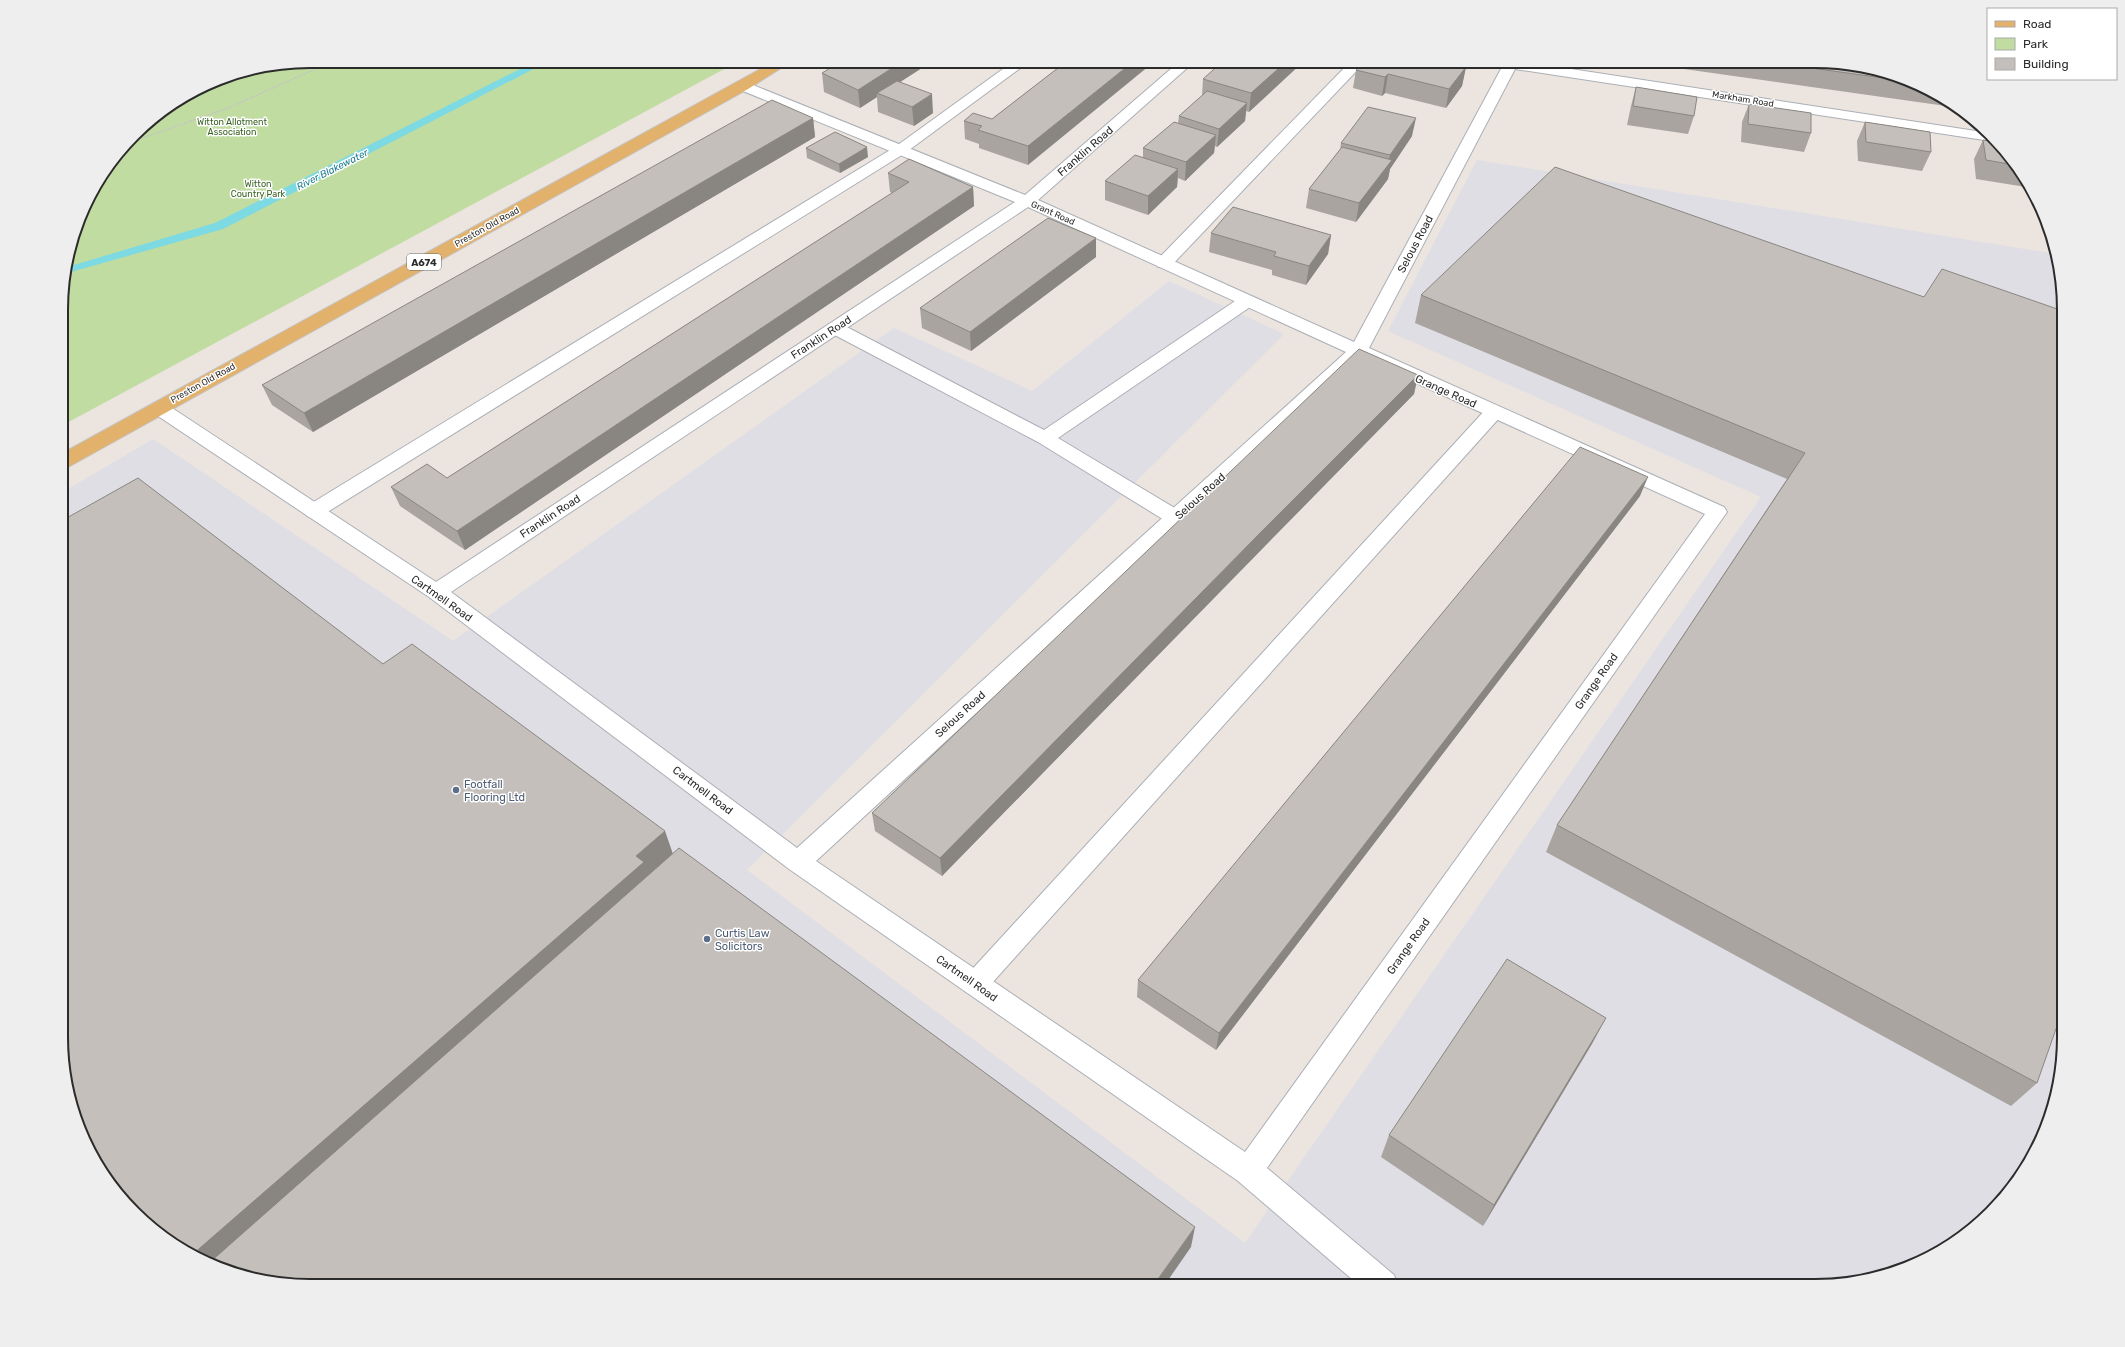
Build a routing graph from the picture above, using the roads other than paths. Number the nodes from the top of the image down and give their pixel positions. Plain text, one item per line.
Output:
1 (774, 68) edge
2 (1013, 68) edge
3 (1180, 68) edge
4 (1352, 68) edge
5 (1508, 68) edge
6 (1549, 68) edge
7 (744, 86) junction
8 (1983, 136) edge
9 (900, 150) junction
10 (1027, 201) junction
11 (1164, 263) junction
12 (1247, 301) junction
13 (835, 328) junction
14 (1358, 351) junction
15 (159, 408) junction
16 (1494, 412) junction
17 (1045, 438) junction
18 (68, 458) edge
19 (314, 511) junction
20 (1176, 518) junction
21 (436, 592) junction
22 (798, 862) junction
23 (975, 984) junction
24 (1248, 1171) junction
25 (1375, 1279) edge

1 - 7 main road, Preston Old Road / A674
2 - 9 street
3 - 10 street, Franklin Road
4 - 11 street
5 - 14 street, Selous Road
6 - 8 street, Markham Road
7 - 9 street, Grant Road
7 - 15 main road, Preston Old Road / A674
9 - 10 street, Grant Road
9 - 19 street
10 - 11 street, Grant Road
10 - 13 street, Franklin Road
11 - 12 street, Grant Road
12 - 14 street, Grant Road
12 - 17 street
13 - 17 street
13 - 21 street, Franklin Road
14 - 16 street, Grange Road
14 - 20 street, Selous Road
15 - 18 main road, Preston Old Road / A674
15 - 19 street, Cartmell Road
16 - 23 street
16 - 24 street, Grange Road
17 - 20 street
19 - 21 street, Cartmell Road
20 - 22 street, Selous Road
21 - 22 street, Cartmell Road
22 - 23 street, Cartmell Road
23 - 24 street, Cartmell Road
24 - 25 street, Cartmell Road

